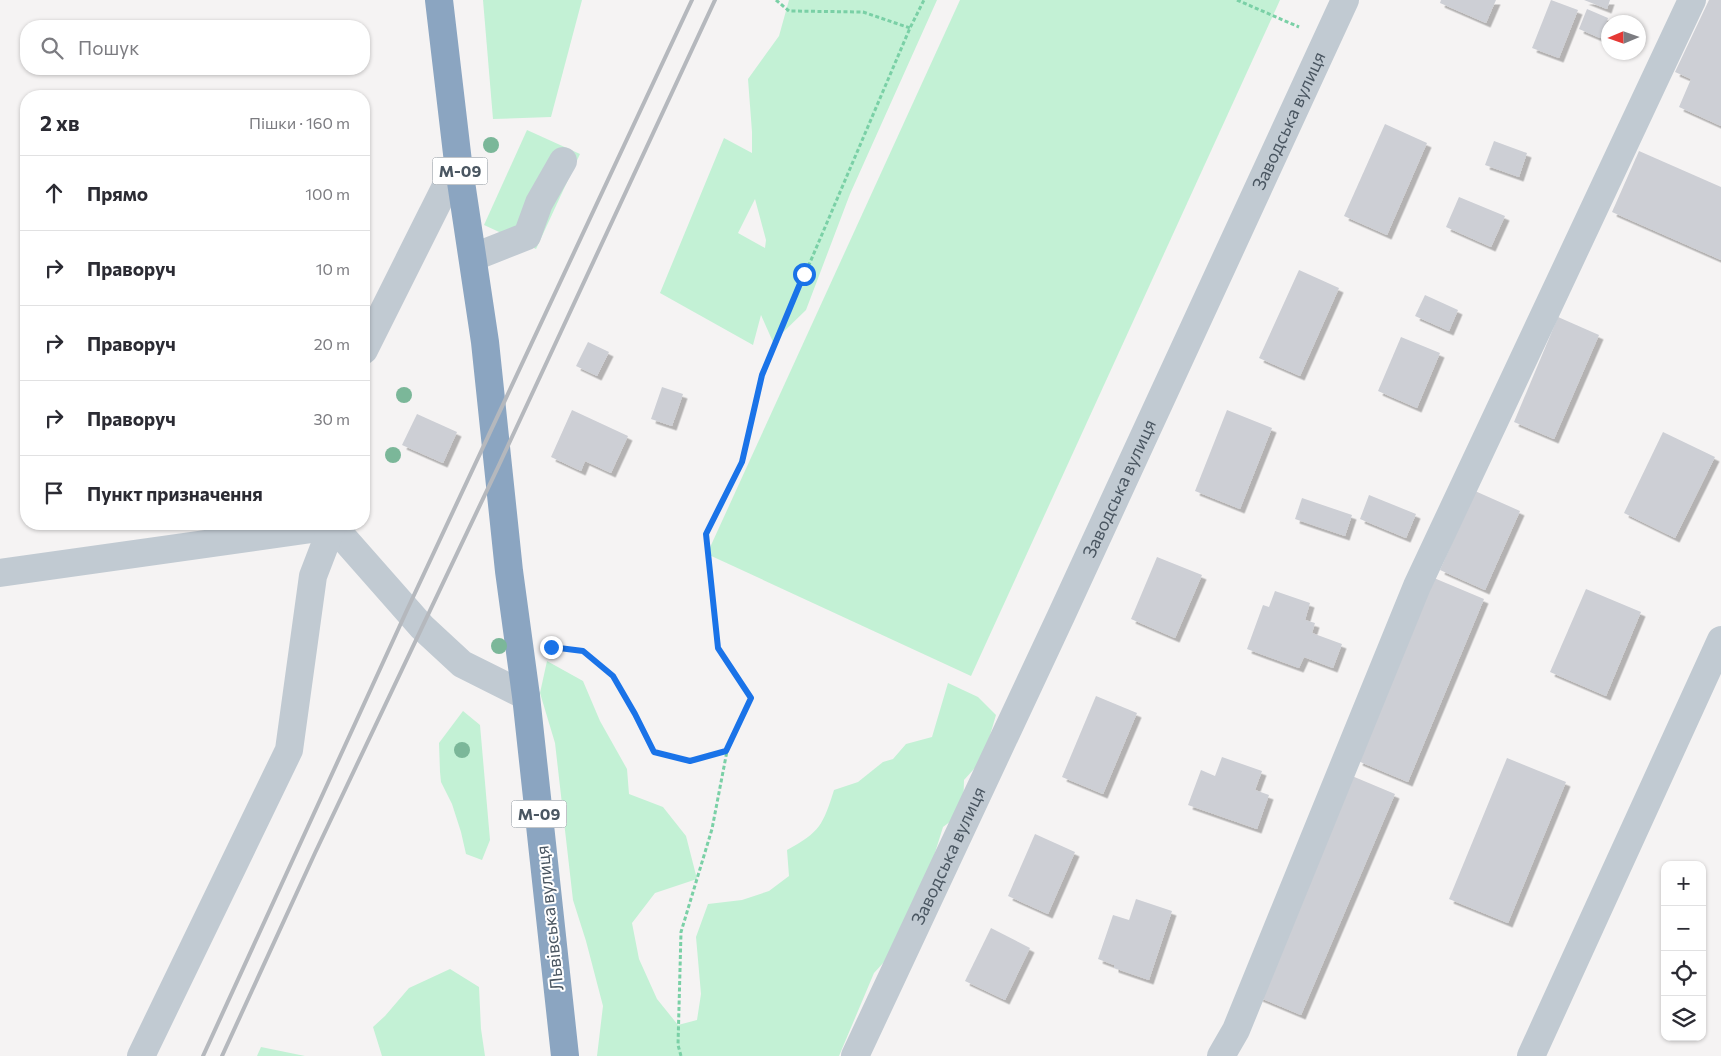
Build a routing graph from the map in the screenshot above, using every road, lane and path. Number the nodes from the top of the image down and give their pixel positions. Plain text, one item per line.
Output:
1 (439, 0) edge
2 (776, 0) edge
3 (924, 0) edge
4 (1236, 0) edge
5 (1345, 0) edge
6 (1692, 0) edge
7 (910, 28) junction
8 (1327, 39) junction
9 (563, 161) dead end
10 (458, 162) junction
11 (474, 257) junction
12 (370, 338) edge
13 (298, 530) edge
14 (331, 530) edge
15 (337, 530) edge
16 (0, 573) edge
17 (1721, 640) edge
18 (521, 652) junction
19 (526, 696) junction
20 (726, 751) junction
21 (141, 1056) edge
22 (565, 1056) edge
23 (681, 1056) edge
24 (855, 1056) edge
25 (1221, 1056) edge
26 (1531, 1056) edge

1 - 10 highway, М-09
2 - 7 path
3 - 7 path
4 - 8 path
5 - 8 street, Заводська вулиця
6 - 25 street
7 - 20 path
8 - 24 street, Заводська вулиця
9 - 11 street
10 - 11 highway, М-09
10 - 12 street
11 - 18 highway, Львівська вулиця / М-09
13 - 16 street
14 - 21 street
15 - 19 street
17 - 26 street
18 - 19 highway, Львівська вулиця / М-09
18 - 20 path
19 - 22 highway, Львівська вулиця / М-09
20 - 23 path

